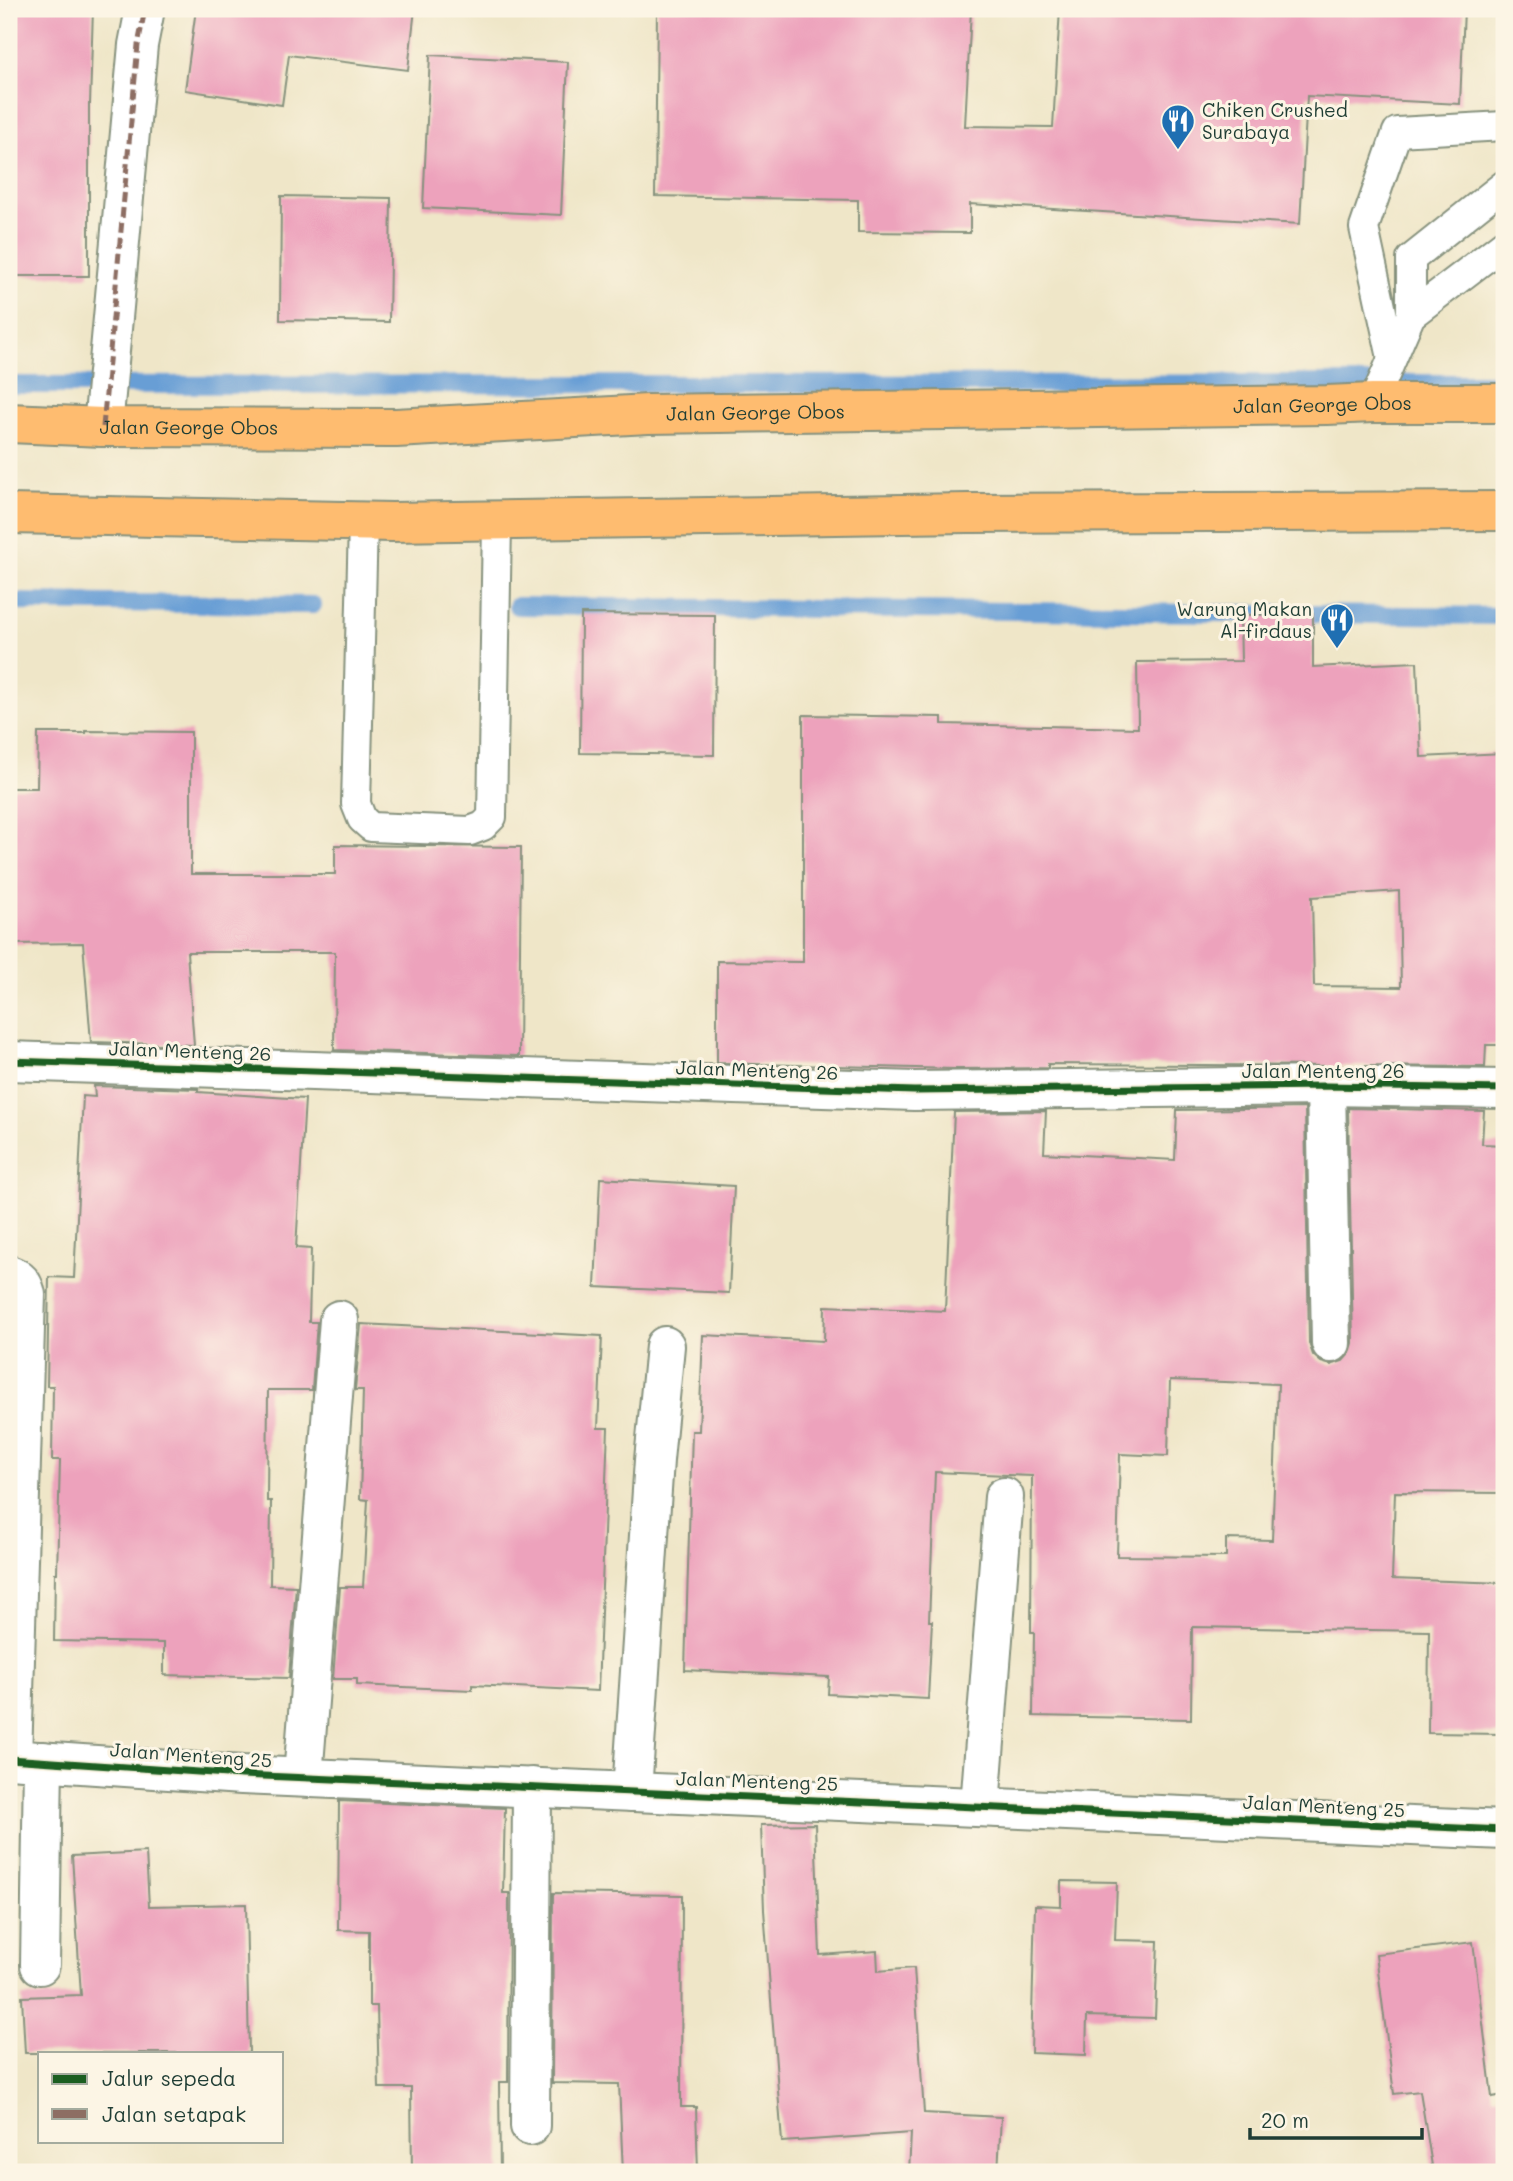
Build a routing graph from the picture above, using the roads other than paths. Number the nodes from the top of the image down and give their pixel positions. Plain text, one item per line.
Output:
1 (145, 9) edge
2 (1504, 126) edge
3 (1504, 186) edge
4 (1504, 244) edge
5 (1411, 315) junction
6 (1392, 358) junction
7 (1373, 402) junction
8 (1504, 404) edge
9 (9, 423) edge
10 (103, 427) junction
11 (1504, 511) edge
12 (9, 514) edge
13 (363, 522) junction
14 (497, 522) junction
15 (9, 1061) edge
16 (1326, 1086) junction
17 (1504, 1089) edge
18 (9, 1275) edge
19 (339, 1320) dead end
20 (1331, 1343) dead end
21 (665, 1346) dead end
22 (1004, 1497) dead end
23 (21, 1760) edge
24 (303, 1777) junction
25 (532, 1787) junction
26 (632, 1792) junction
27 (980, 1807) junction
28 (1504, 1830) edge
29 (40, 1965) dead end
30 (530, 2126) dead end

1 - 10 street
2 - 6 lane
3 - 5 lane
4 - 5 lane
5 - 6 lane
6 - 7 lane
7 - 8 main road, Jalan George Obos
7 - 10 main road, Jalan George Obos
9 - 10 main road, Jalan George Obos
11 - 14 main road
12 - 13 main road
13 - 14 main road
13 - 14 lane
15 - 16 street, Jalan Menteng 26
16 - 17 street, Jalan Menteng 26
16 - 20 street
18 - 23 street
19 - 24 street
21 - 26 street
22 - 27 street
23 - 24 street, Jalan Menteng 25
23 - 29 street
24 - 25 street, Jalan Menteng 25
25 - 26 street, Jalan Menteng 25
25 - 30 street
26 - 27 street, Jalan Menteng 25
27 - 28 street, Jalan Menteng 25

